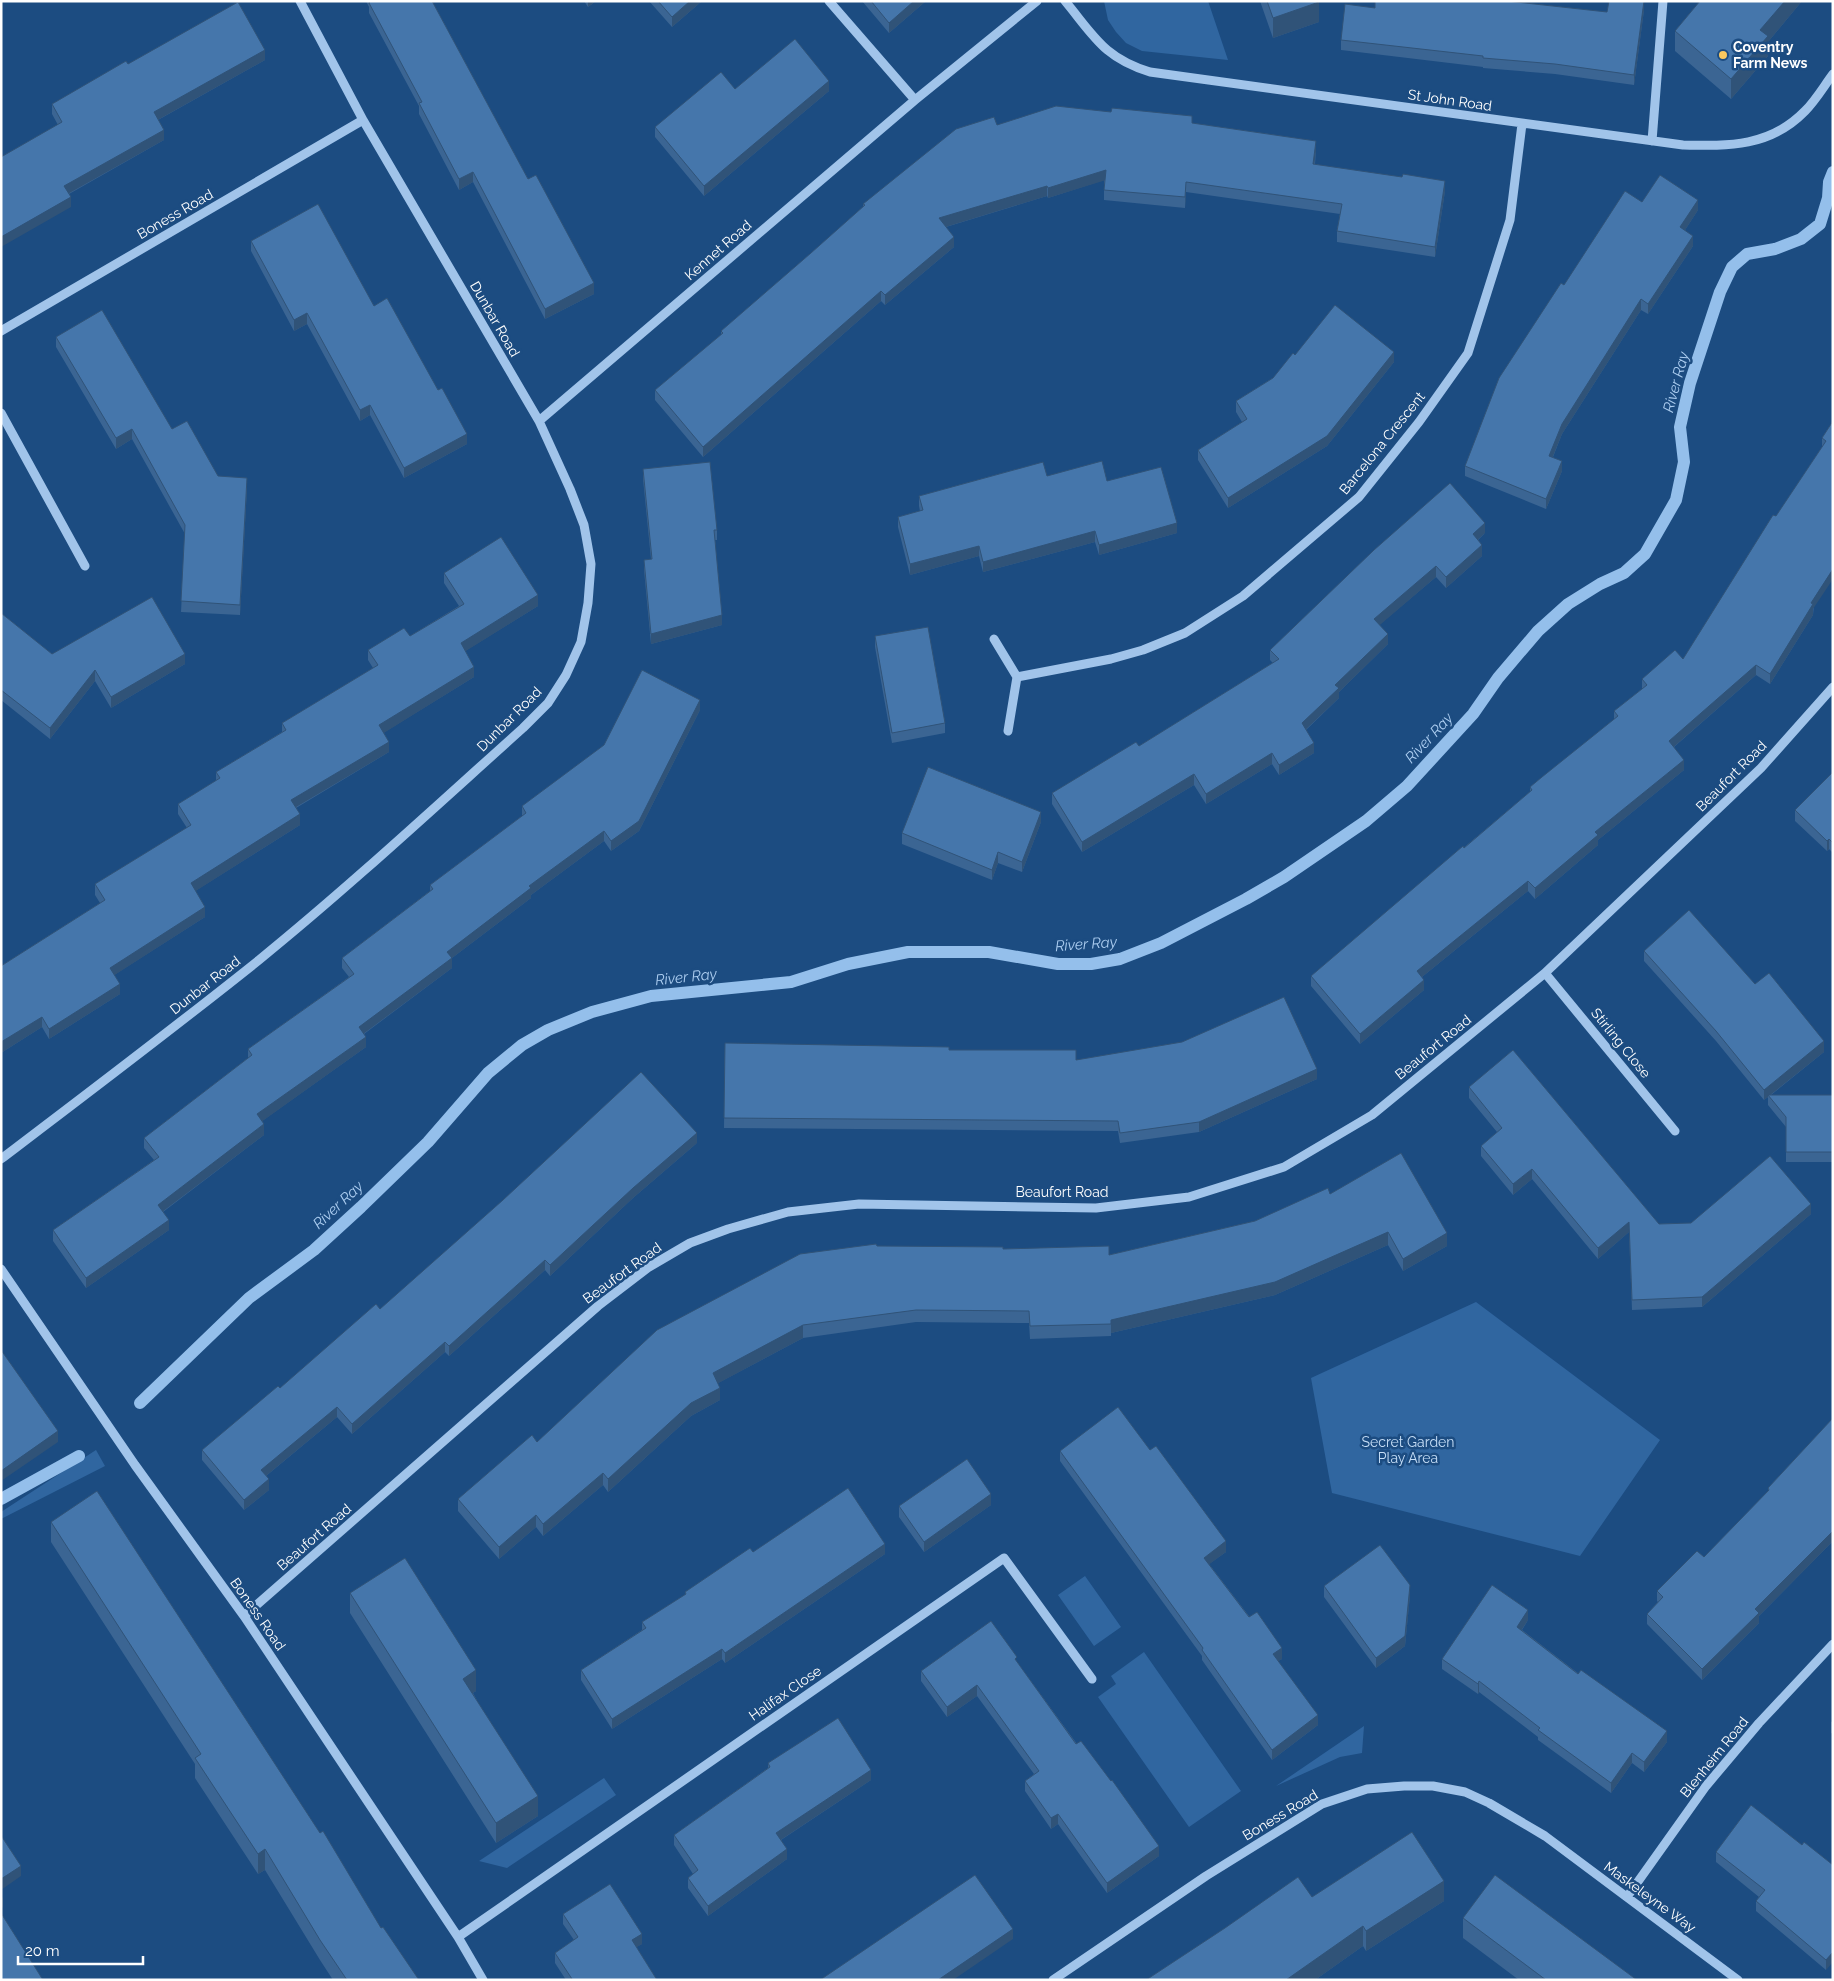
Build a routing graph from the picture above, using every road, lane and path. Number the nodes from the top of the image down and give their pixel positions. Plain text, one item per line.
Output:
1 (300, 1) edge
2 (830, 1) edge
3 (1037, 1) edge
4 (1065, 1) edge
5 (1663, 1) edge
6 (1833, 74) edge
7 (915, 100) junction
8 (363, 120) junction
9 (1522, 124) junction
10 (1652, 142) junction
11 (1, 331) edge
12 (1, 413) edge
13 (539, 422) junction
14 (85, 566) dead end
15 (994, 639) dead end
16 (1017, 677) junction
17 (1833, 687) edge
18 (1008, 731) dead end
19 (1545, 973) junction
20 (1675, 1131) dead end
21 (1, 1159) edge
22 (1, 1269) edge
23 (244, 1616) junction
24 (1833, 1644) edge
25 (1092, 1679) dead end
26 (1545, 1836) joint
27 (1627, 1897) junction
28 (458, 1937) junction
29 (483, 1980) edge
30 (1053, 1980) edge
31 (1738, 1980) edge

1 - 8 street, Dunbar Road
2 - 7 street
3 - 7 street, Kennet Road
4 - 9 street, St John Road
5 - 10 street
6 - 10 street, St John Road
7 - 13 street, Kennet Road
8 - 11 street, Boness Road
8 - 13 street, Dunbar Road
9 - 10 street, St John Road
9 - 16 street, Barcelona Crescent
12 - 14 street
13 - 21 street, Dunbar Road
15 - 16 street
16 - 18 street
17 - 19 street, Beaufort Road
19 - 20 street, Stirling Close
19 - 23 street, Beaufort Road
22 - 23 street, Boness Road
23 - 28 street, Boness Road
24 - 27 street, Blenheim Road
25 - 28 street, Halifax Close
26 - 27 street, Maskeleyne Way
26 - 30 street, Boness Road
27 - 31 street, Maskeleyne Way
28 - 29 street, Boness Road

